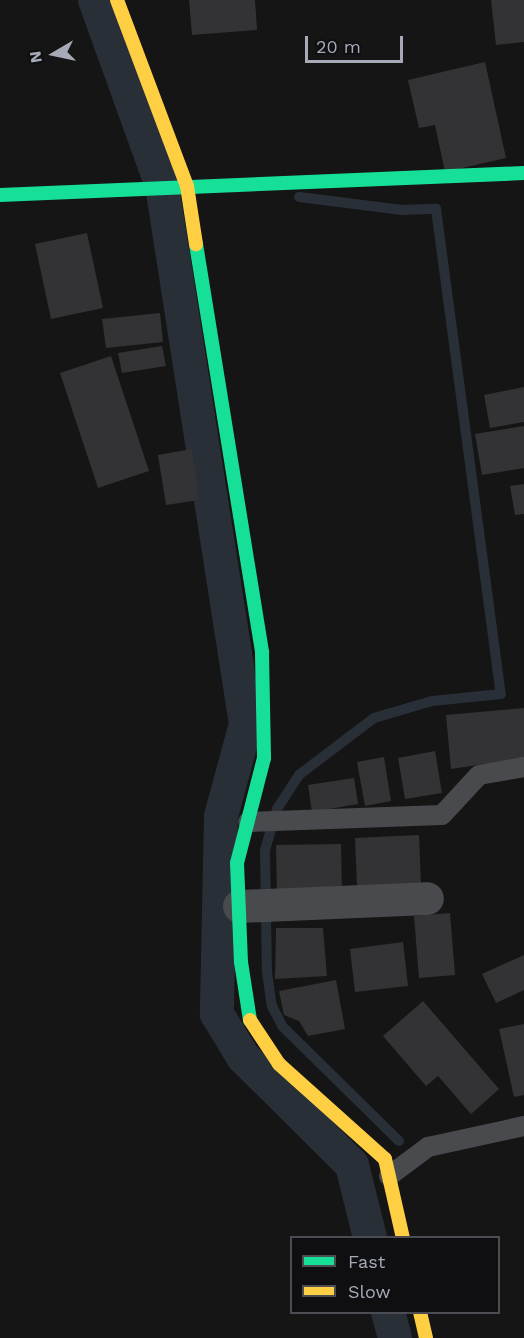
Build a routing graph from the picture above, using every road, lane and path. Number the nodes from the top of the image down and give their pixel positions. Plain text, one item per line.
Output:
1 (117, 0) edge
2 (524, 173) edge
3 (188, 186) junction
4 (0, 195) edge
5 (524, 767) edge
6 (248, 822) junction
7 (427, 898) dead end
8 (239, 906) junction
9 (524, 1126) edge
10 (389, 1176) junction
11 (403, 1236) edge
12 (420, 1314) edge
13 (426, 1338) edge

1 - 3 street
2 - 3 street
3 - 4 street
3 - 6 street
5 - 6 lane
6 - 8 street
7 - 8 street
8 - 10 street
9 - 10 lane
10 - 11 street
12 - 13 street

